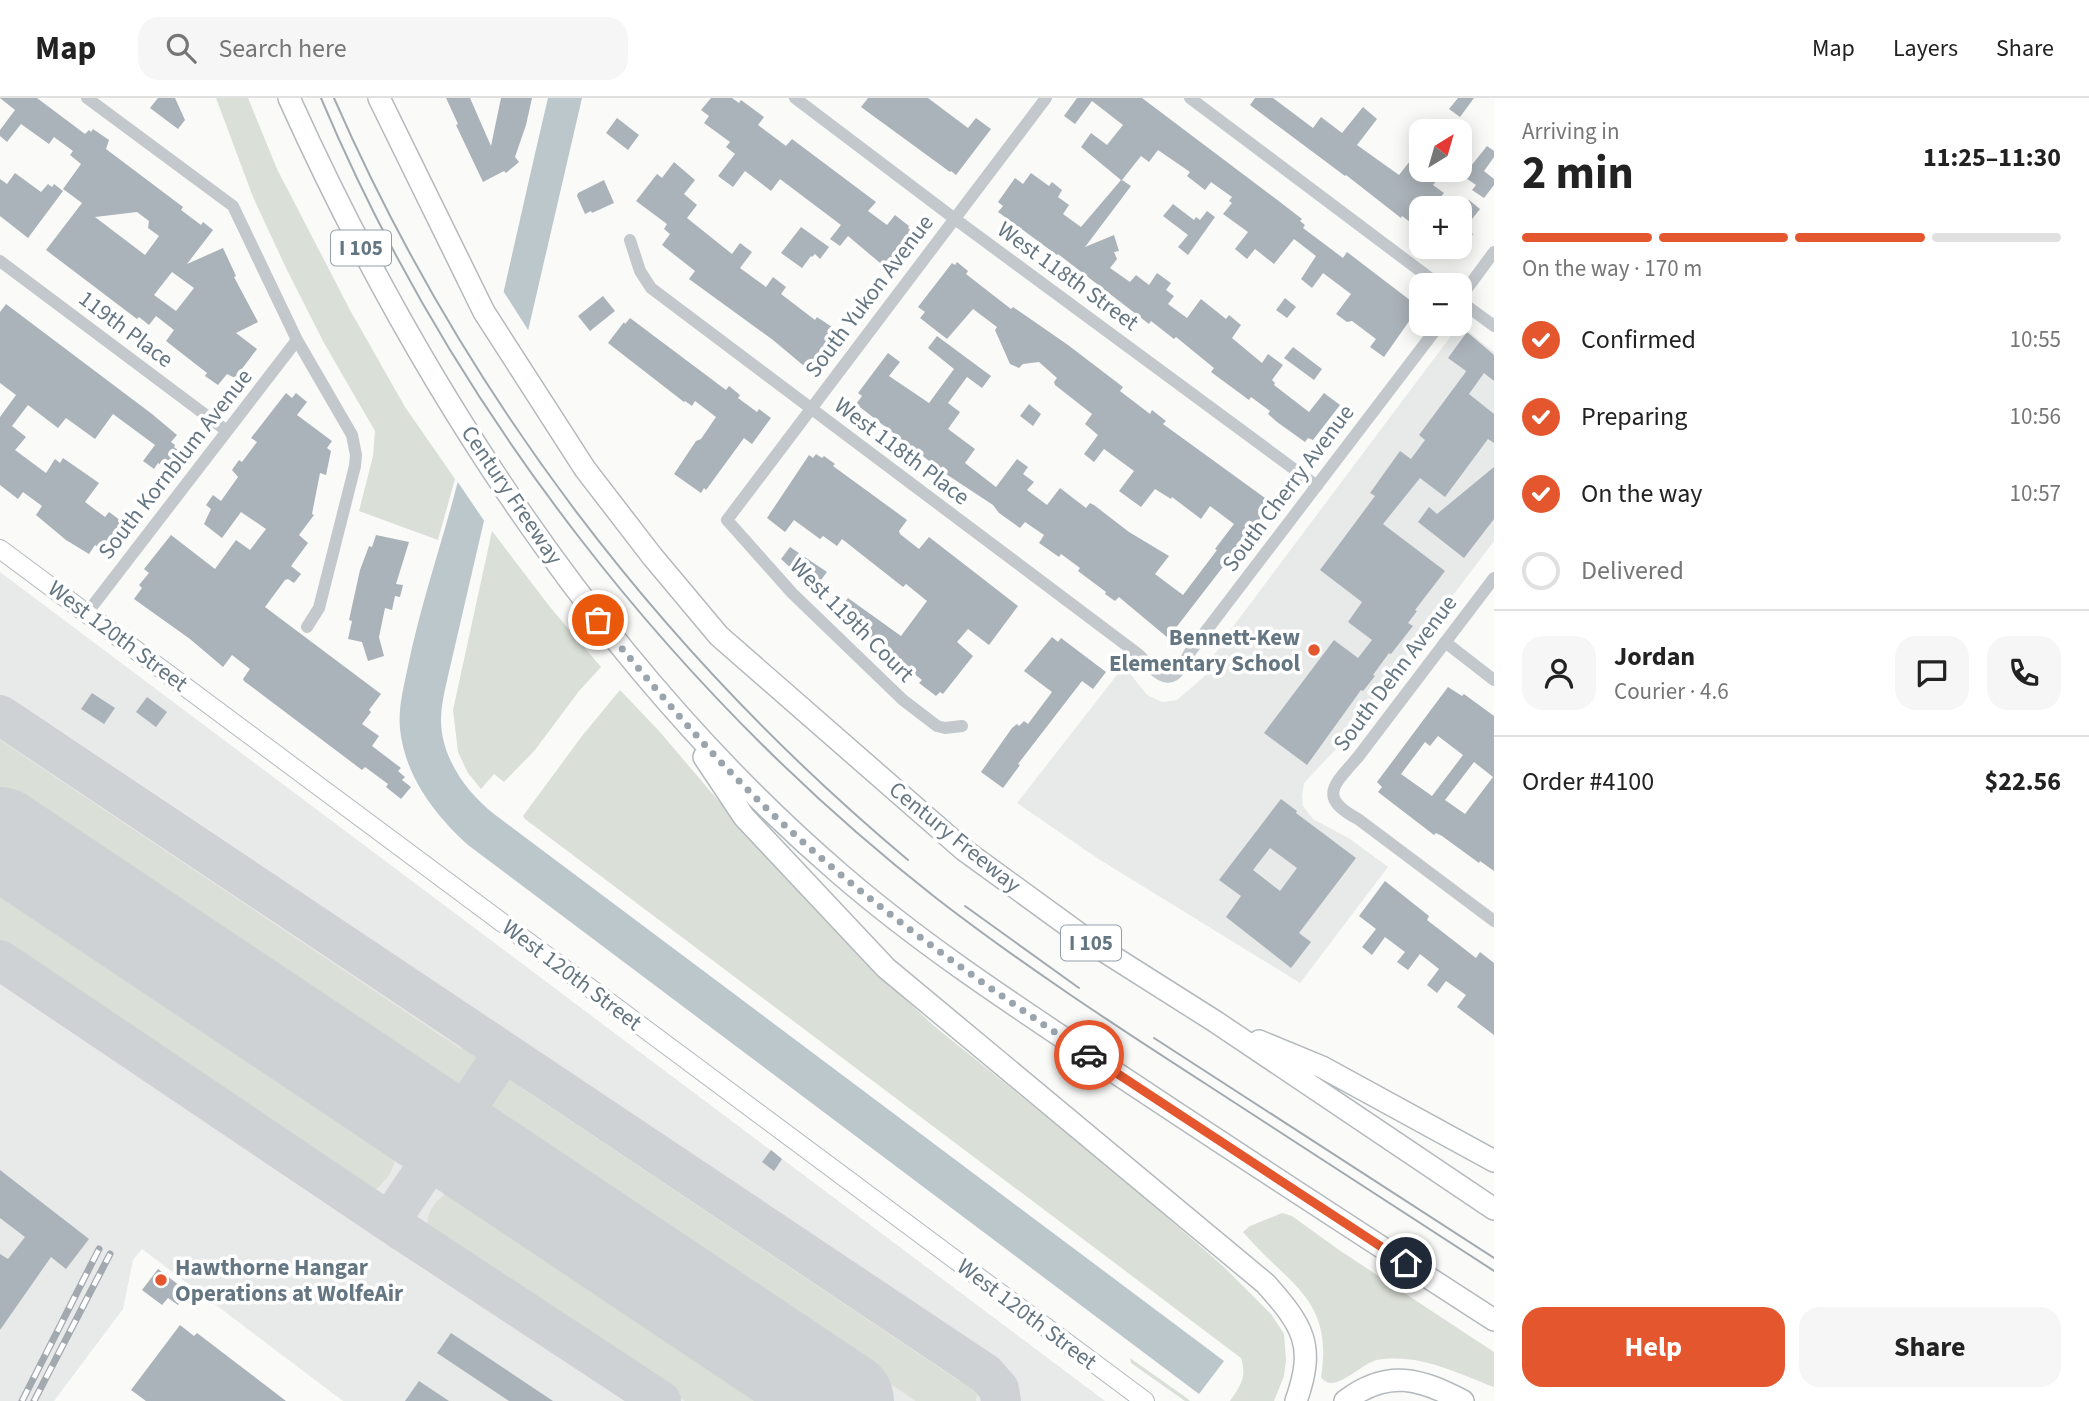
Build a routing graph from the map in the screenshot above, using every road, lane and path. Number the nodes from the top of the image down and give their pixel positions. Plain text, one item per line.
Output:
1 (87, 98) edge
2 (289, 98) edge
3 (379, 98) edge
4 (795, 98) edge
5 (1046, 98) edge
6 (1191, 98) edge
7 (955, 219) junction
8 (630, 240) dead end
9 (1494, 252) edge
10 (0, 261) edge
11 (1423, 273) edge
12 (1472, 282) edge
13 (1472, 309) edge
14 (1494, 326) edge
15 (1431, 336) edge
16 (297, 340) junction
17 (810, 409) junction
18 (227, 431) junction
19 (1317, 486) junction
20 (727, 520) joint
21 (0, 549) edge
22 (1494, 578) edge
23 (87, 613) junction
24 (307, 626) dead end
25 (1445, 642) junction
26 (1170, 677) joint
27 (1494, 680) edge
28 (663, 698) junction
29 (962, 726) dead end
30 (1494, 921) edge
31 (1216, 1022) junction
32 (1494, 1161) edge
33 (1494, 1209) edge
34 (1494, 1320) edge
35 (1144, 1401) edge
36 (1296, 1401) edge
37 (1345, 1401) edge
38 (1463, 1401) edge

1 - 16 street
2 - 28 highway, Century Freeway / I 105
3 - 31 highway, Century Freeway / I 105
4 - 7 street, West 118th Street
5 - 7 street, South Yukon Avenue
6 - 11 street
7 - 17 street, South Yukon Avenue
7 - 19 street, West 118th Street
8 - 17 street, West 118th Place
9 - 12 street
10 - 18 street, 119th Place
13 - 14 street
15 - 19 street, South Cherry Avenue
16 - 18 street, South Kornblum Avenue
16 - 24 street
17 - 20 street, South Yukon Avenue
17 - 26 street, West 118th Place
18 - 23 street, South Kornblum Avenue
19 - 26 street, South Cherry Avenue
20 - 29 street, West 119th Court
21 - 23 main road, West 120th Street
22 - 25 street, South Dehn Avenue
23 - 35 main road, West 120th Street
25 - 27 street
25 - 30 street, South Dehn Avenue
28 - 34 highway, Century Freeway / I 105
28 - 36 highway
31 - 32 highway
31 - 33 highway, Century Freeway / I 105
37 - 38 highway

